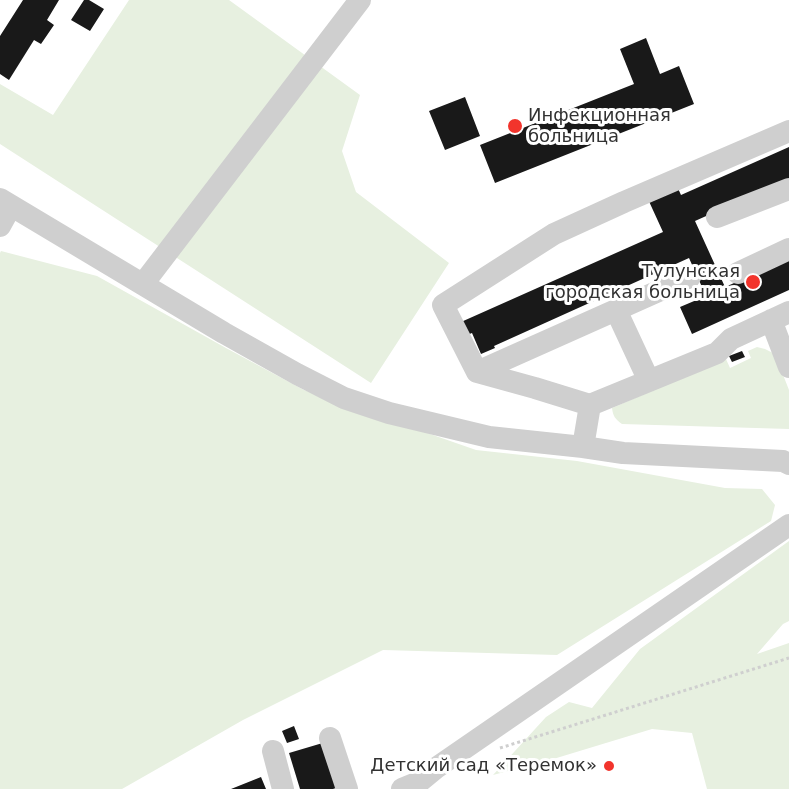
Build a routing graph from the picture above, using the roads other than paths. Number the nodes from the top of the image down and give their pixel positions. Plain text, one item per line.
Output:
1 (360, 0) edge
2 (789, 131) edge
3 (789, 189) edge
4 (6, 202) edge
5 (717, 217) dead end
6 (0, 226) edge
7 (789, 249) edge
8 (738, 273) dead end
9 (690, 277) dead end
10 (143, 284) junction
11 (616, 310) junction
12 (780, 316) edge
13 (789, 367) edge
14 (477, 372) junction
15 (649, 381) junction
16 (590, 405) junction
17 (583, 447) junction
18 (787, 467) edge
19 (789, 525) edge
20 (330, 738) dead end
21 (273, 751) dead end
22 (414, 787) edge
23 (283, 789) edge
24 (347, 789) edge

1 - 10 street
2 - 14 street
3 - 5 street
4 - 6 street
4 - 10 street
7 - 8 street
9 - 11 street
10 - 17 street
11 - 14 street
11 - 15 street
12 - 13 street
12 - 15 street
14 - 16 street
15 - 16 street
16 - 17 street
17 - 18 street
19 - 22 street
20 - 24 street
21 - 23 street

